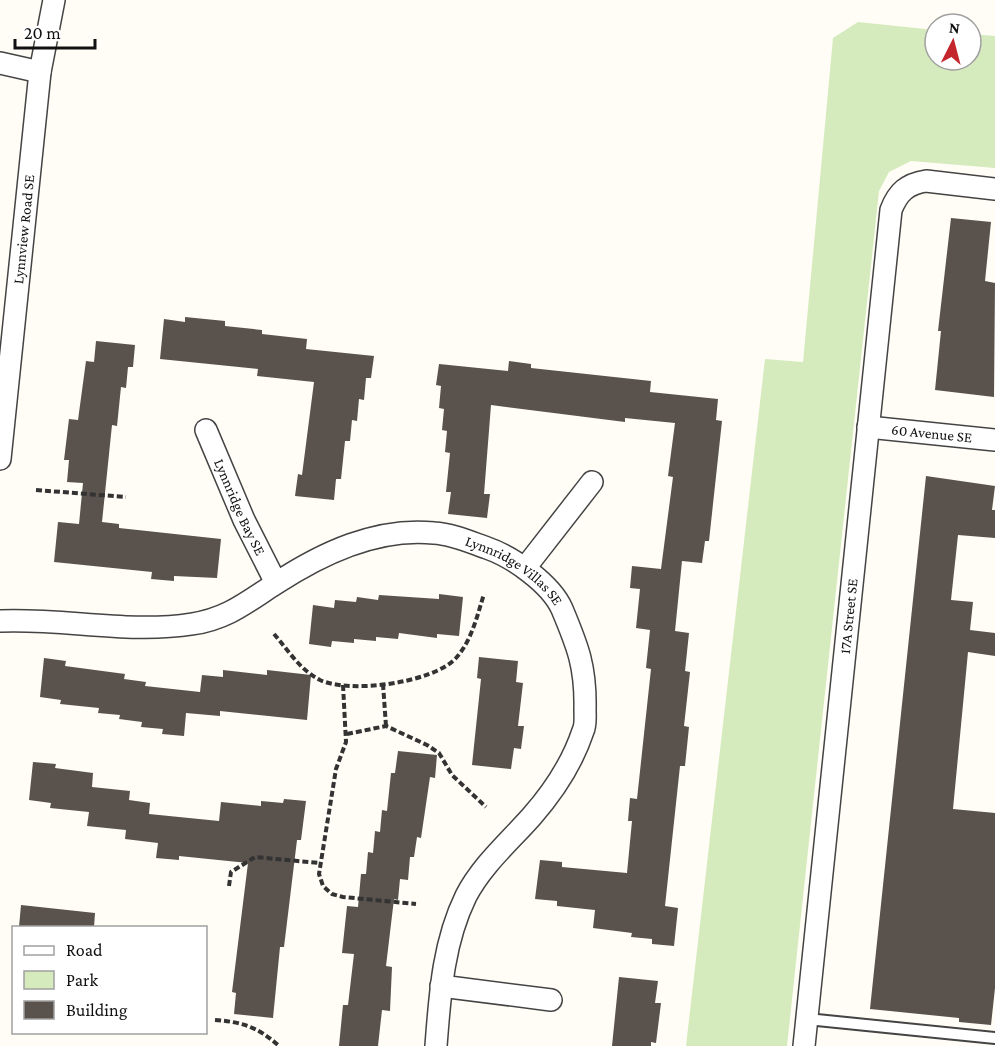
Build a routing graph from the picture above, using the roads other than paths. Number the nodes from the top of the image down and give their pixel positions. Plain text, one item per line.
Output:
1 (54, 0) edge
2 (0, 63) edge
3 (40, 72) junction
4 (995, 189) edge
5 (868, 427) junction
6 (206, 430) dead end
7 (995, 440) edge
8 (0, 459) edge
9 (592, 482) dead end
10 (525, 568) junction
11 (276, 583) junction
12 (0, 621) edge
13 (441, 986) junction
14 (551, 1000) dead end
15 (807, 1019) junction
16 (995, 1038) edge
17 (436, 1046) edge
18 (804, 1046) edge

1 - 3 street, Lynnview Road SE
2 - 3 street
3 - 8 street, Lynnview Road SE
4 - 5 street, 17A Street SE
5 - 7 street, 60 Avenue SE
5 - 15 street, 17A Street SE
6 - 11 street, Lynnridge Bay SE
9 - 10 street
10 - 11 street, Lynnridge Villas SE
10 - 13 street, Lynnridge Villas SE
11 - 12 street, Lynnridge Villas SE
13 - 14 street
13 - 17 street, Lynnridge Villas SE
15 - 16 lane
15 - 18 street, 17A Street SE

